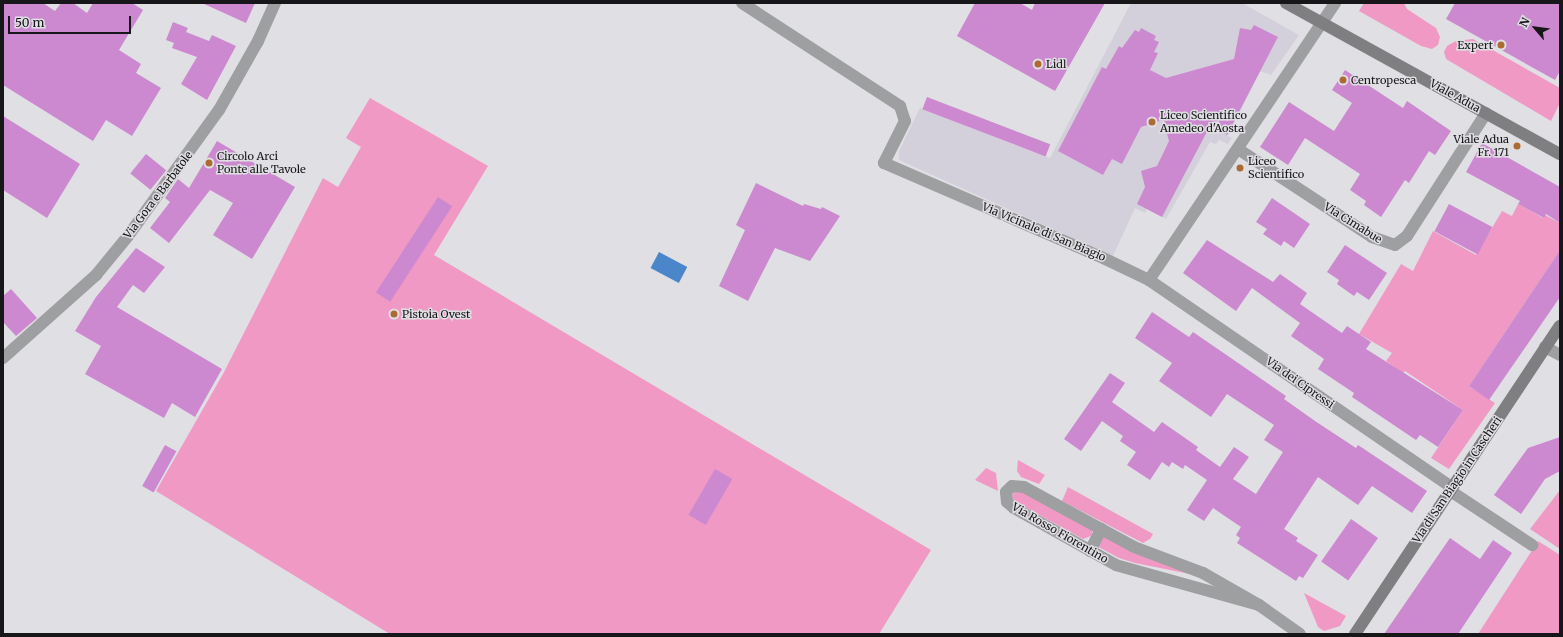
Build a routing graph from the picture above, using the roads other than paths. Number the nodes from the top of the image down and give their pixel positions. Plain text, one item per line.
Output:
1 (275, 3) edge
2 (742, 3) edge
3 (1286, 3) edge
4 (1335, 3) edge
5 (1323, 23) junction
6 (1486, 113) junction
7 (1238, 149) junction
8 (1560, 154) edge
9 (1149, 280) junction
10 (1560, 326) edge
11 (1545, 347) junction
12 (1560, 355) edge
13 (3, 358) edge
14 (1450, 489) junction
15 (1101, 529) junction
16 (1532, 546) dead end
17 (1090, 551) junction
18 (1258, 605) junction
19 (1294, 632) edge
20 (1355, 634) edge

1 - 13 street, Via Gora e Barbatole
2 - 9 street, Via Vicinale di San Biagio
3 - 5 street, Viale Adua
4 - 5 street
5 - 6 street, Viale Adua
5 - 7 street
6 - 7 street, Via Cimabue
6 - 8 street, Viale Adua
7 - 9 street
9 - 14 street, Via dei Cipressi
10 - 11 street, Via di San Biagio in Cascheri
11 - 12 street
11 - 14 street, Via di San Biagio in Cascheri
14 - 16 street, Via dei Cipressi
14 - 20 street, Via di San Biagio in Cascheri
15 - 17 street
15 - 17 street, Via Rosso Fiorentino
15 - 18 street, Via Rosso Fiorentino
17 - 18 street, Via Rosso Fiorentino
18 - 19 street, Via Rosso Fiorentino

